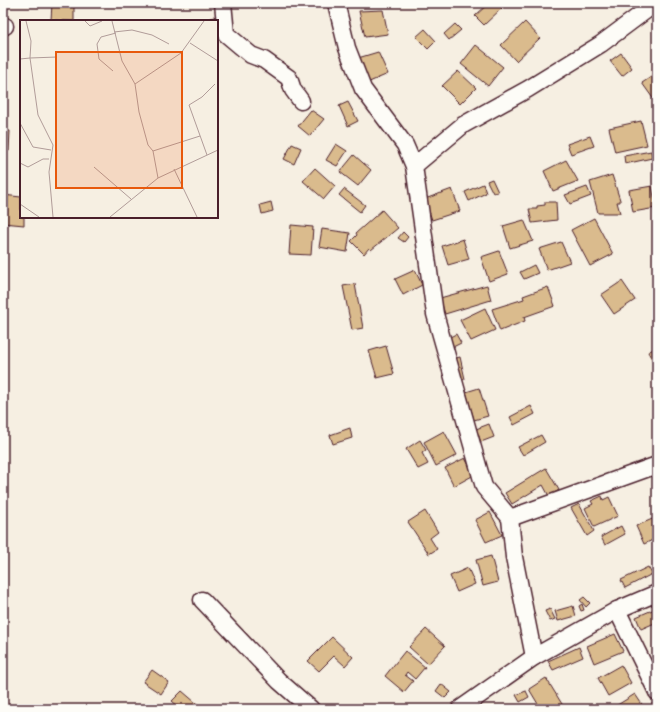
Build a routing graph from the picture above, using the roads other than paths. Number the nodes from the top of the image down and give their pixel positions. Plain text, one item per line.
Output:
1 (223, 3) edge
2 (336, 3) edge
3 (656, 3) edge
4 (301, 101) dead end
5 (414, 166) junction
6 (657, 465) edge
7 (510, 518) junction
8 (657, 593) edge
9 (202, 600) dead end
10 (617, 610) junction
11 (534, 656) junction
12 (657, 692) edge
13 (311, 709) edge
14 (460, 709) edge

1 - 4 street
2 - 5 street
3 - 5 street
5 - 7 street
6 - 7 street
7 - 11 street
8 - 10 street
9 - 13 street
10 - 11 street
10 - 12 street
11 - 14 street

